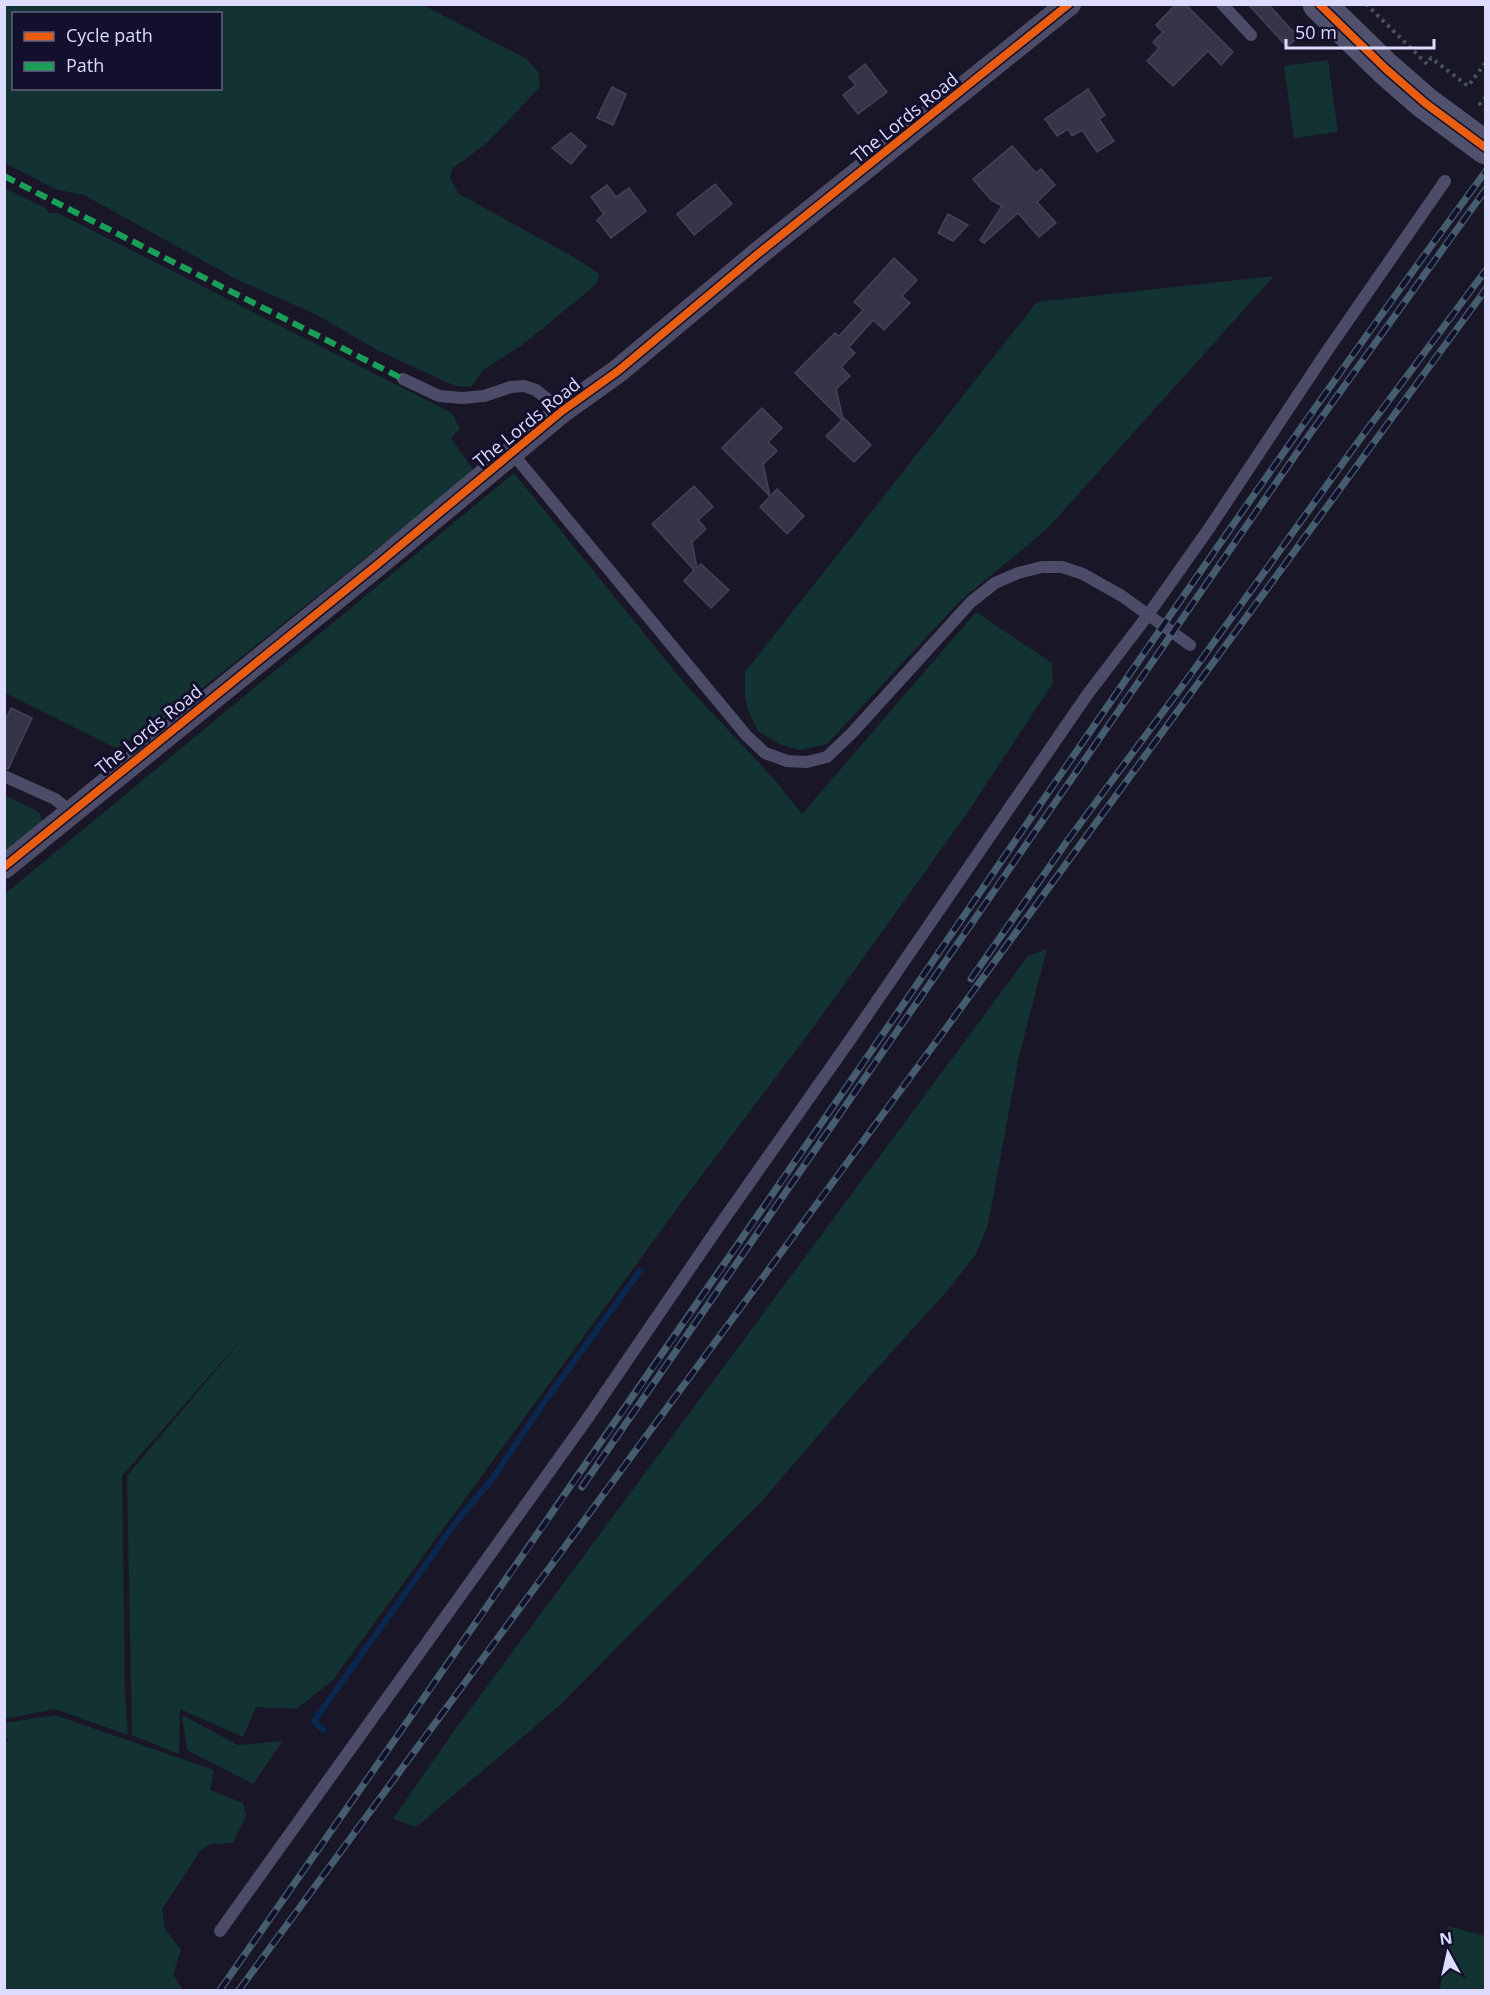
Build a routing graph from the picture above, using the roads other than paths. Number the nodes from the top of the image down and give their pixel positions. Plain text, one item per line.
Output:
1 (1069, 4) edge
2 (1222, 4) edge
3 (1318, 4) edge
4 (1251, 35) dead end
5 (1484, 147) edge
6 (1445, 181) dead end
7 (404, 380) dead end
8 (562, 411) junction
9 (513, 453) junction
10 (1148, 615) junction
11 (1190, 645) dead end
12 (4, 776) edge
13 (71, 812) junction
14 (4, 867) edge
15 (220, 1931) dead end

1 - 8 street, The Lords Road
2 - 4 lane
3 - 5 main road
6 - 10 lane
7 - 8 lane
8 - 9 street, The Lords Road
9 - 10 lane
9 - 13 street, The Lords Road
10 - 11 lane
10 - 15 lane
12 - 13 lane
13 - 14 street, The Lords Road

